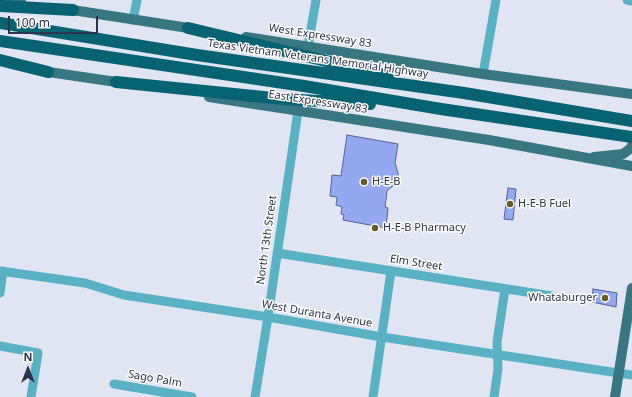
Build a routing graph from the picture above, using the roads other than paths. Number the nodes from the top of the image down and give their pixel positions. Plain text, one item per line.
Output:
1 (5, 0) edge
2 (137, 0) edge
3 (316, 0) edge
4 (496, 0) edge
5 (627, 0) edge
6 (632, 1) edge
7 (0, 6) edge
8 (73, 10) junction
9 (133, 20) junction
10 (0, 23) edge
11 (188, 28) junction
12 (0, 40) edge
13 (308, 46) junction
14 (0, 60) edge
15 (0, 64) edge
16 (48, 72) junction
17 (483, 74) junction
18 (116, 82) junction
19 (619, 92) junction
20 (464, 94) junction
21 (632, 94) edge
22 (632, 100) edge
23 (441, 109) junction
24 (298, 110) junction
25 (628, 120) edge
26 (628, 136) edge
27 (632, 146) edge
28 (582, 158) junction
29 (632, 166) edge
30 (277, 253) junction
31 (2, 271) edge
32 (392, 271) junction
33 (632, 288) edge
34 (504, 289) junction
35 (0, 293) edge
36 (552, 296) dead end
37 (268, 317) junction
38 (382, 337) junction
39 (0, 346) edge
40 (498, 355) junction
41 (618, 373) junction
42 (632, 375) edge
43 (114, 384) dead end
44 (258, 396) edge
45 (31, 397) edge
46 (192, 397) edge
47 (373, 397) edge
48 (494, 397) edge
49 (615, 397) edge

1 - 8 main road, West Expressway 83
2 - 9 street
3 - 13 street
4 - 17 street
5 - 6 street
7 - 8 highway
8 - 9 main road, West Expressway 83
9 - 11 main road, West Expressway 83
10 - 20 highway, Texas Vietnam Veterans Memorial Highway
11 - 13 main road, West Expressway 83
11 - 20 highway
12 - 23 highway
13 - 17 main road, West Expressway 83
14 - 16 highway
15 - 16 main road, East Expressway 83
16 - 18 main road, East Expressway 83
17 - 19 main road, West Expressway 83
18 - 23 highway
18 - 24 main road, East Expressway 83
19 - 21 main road, West Expressway 83
19 - 22 main road
20 - 25 highway, Texas Vietnam Veterans Memorial Highway
23 - 26 highway
24 - 28 main road, East Expressway 83
24 - 30 street, North 13th Street
27 - 28 main road
28 - 29 main road, East Expressway 83
30 - 32 street, Elm Street
30 - 37 street, North 13th Street
31 - 35 street
31 - 37 street, West Duranta Avenue
32 - 34 street, Elm Street
32 - 38 street
33 - 41 main road
34 - 36 street, Elm Street
34 - 40 street
37 - 38 street, West Duranta Avenue
37 - 44 street, North 13th Street
38 - 40 street, West Duranta Avenue
38 - 47 street
39 - 45 street
40 - 41 street, West Duranta Avenue
40 - 48 street
41 - 42 street, West Duranta Avenue
41 - 49 main road
43 - 46 street, Sago Palm

